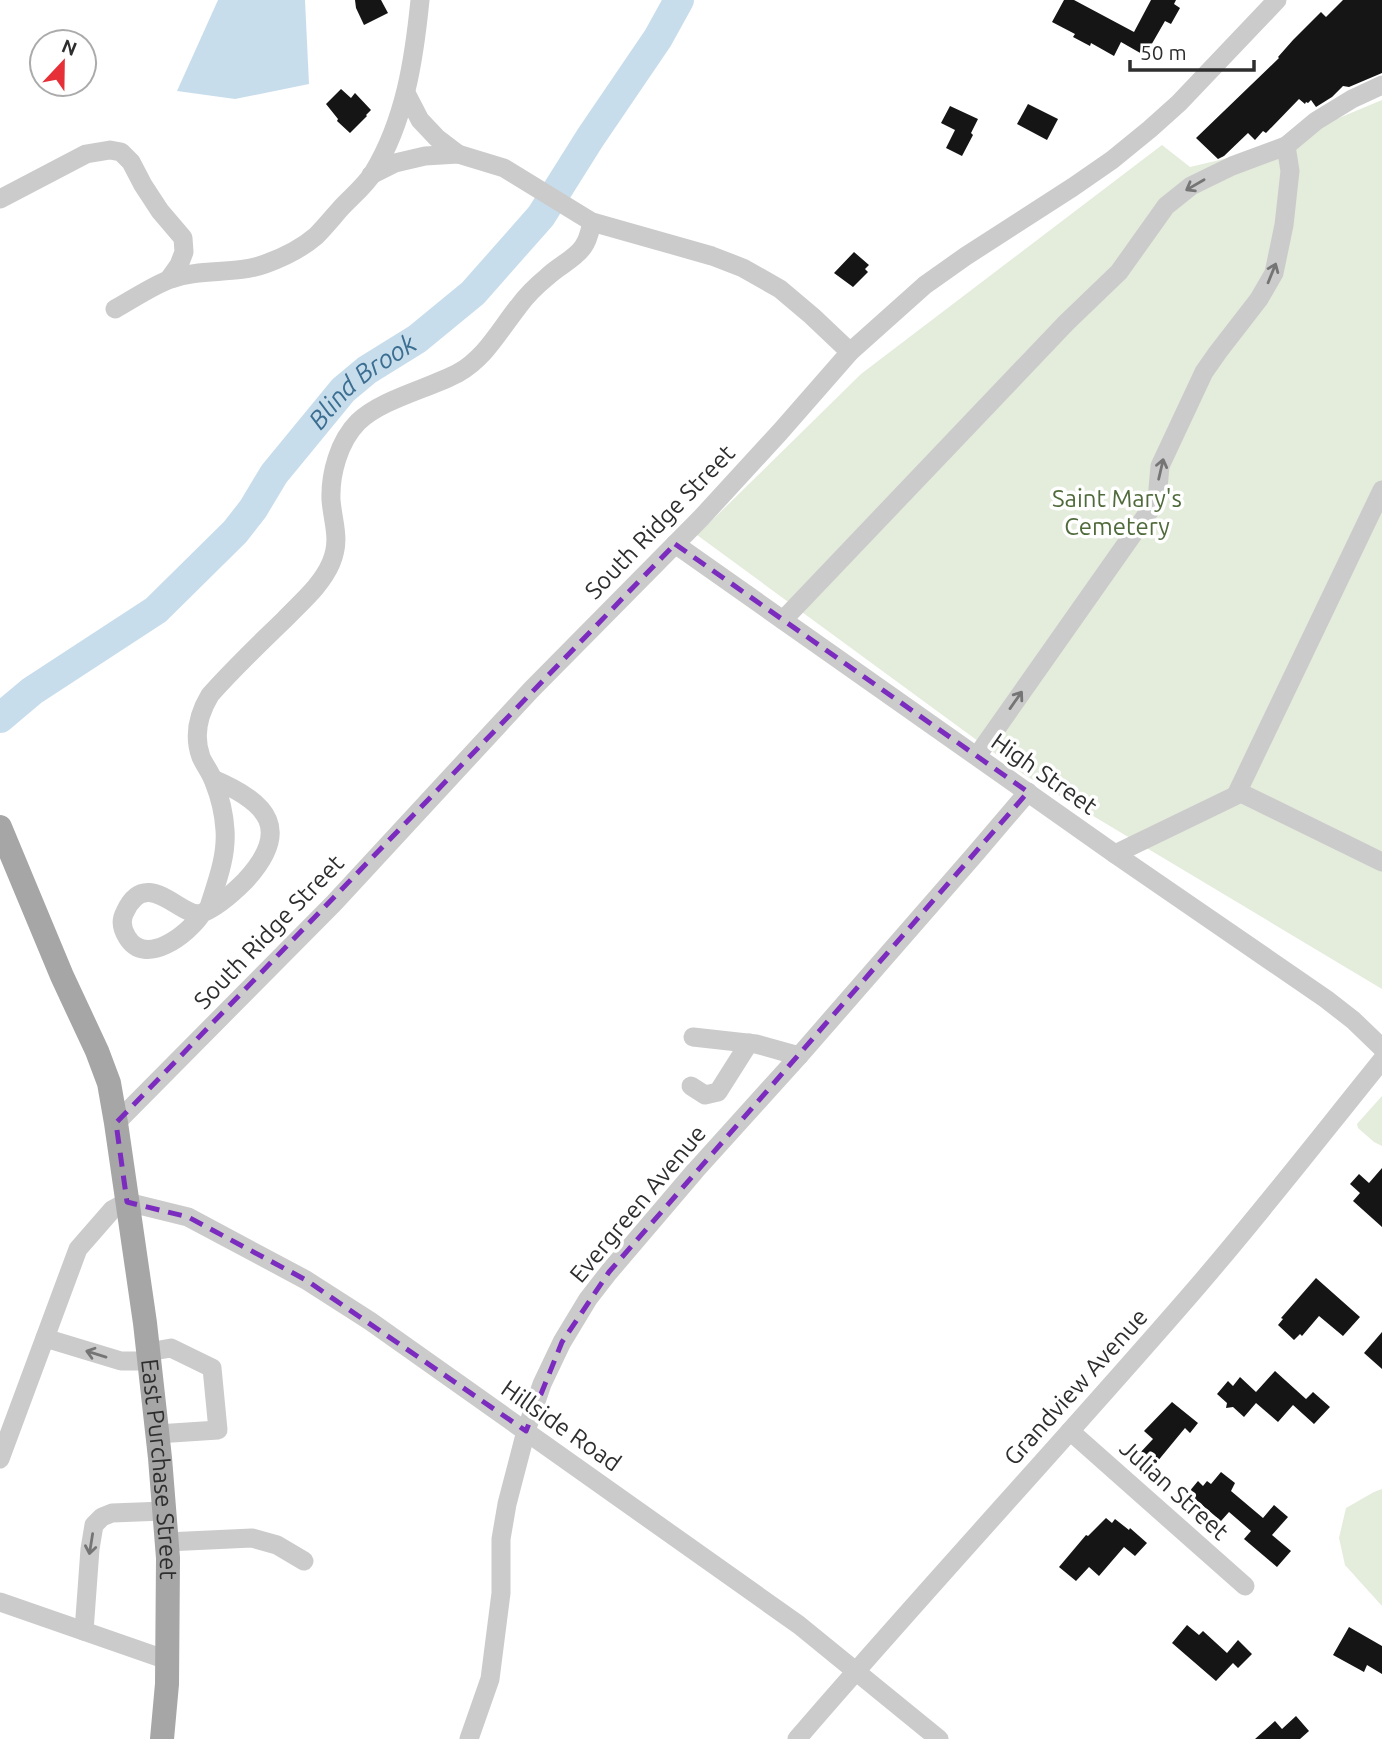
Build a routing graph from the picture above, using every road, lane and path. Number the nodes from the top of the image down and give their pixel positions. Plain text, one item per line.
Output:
1 (420, 0) edge
2 (1277, 0) edge
3 (1382, 85) edge
4 (406, 93) junction
5 (1286, 146) junction
6 (458, 154) junction
7 (371, 175) junction
8 (0, 199) edge
9 (592, 222) junction
10 (183, 238) junction
11 (213, 272) junction
12 (169, 279) junction
13 (115, 309) dead end
14 (850, 352) junction
15 (1382, 490) edge
16 (675, 544) junction
17 (783, 620) junction
18 (976, 756) junction
19 (213, 779) junction
20 (1028, 792) junction
21 (1236, 795) junction
22 (0, 827) edge
23 (1115, 854) junction
24 (1382, 862) edge
25 (693, 1037) dead end
26 (749, 1043) junction
27 (1382, 1048) edge
28 (799, 1056) junction
29 (1382, 1060) edge
30 (691, 1086) dead end
31 (116, 1123) junction
32 (127, 1202) junction
33 (45, 1338) junction
34 (148, 1356) junction
35 (1070, 1430) junction
36 (526, 1431) junction
37 (157, 1434) junction
38 (0, 1459) edge
39 (164, 1511) junction
40 (166, 1542) junction
41 (304, 1561) dead end
42 (1245, 1586) dead end
43 (0, 1602) edge
44 (84, 1631) junction
45 (167, 1660) junction
46 (855, 1671) junction
47 (162, 1739) edge
48 (469, 1739) edge
49 (797, 1739) edge
50 (939, 1739) edge

1 - 4 street
2 - 14 street, South Ridge Street
3 - 5 street
4 - 6 street
4 - 7 street
5 -> 17 street
18 -> 5 street
6 - 7 street
6 - 9 street
7 - 11 street
8 - 10 street
9 - 14 street
9 - 19 street
10 - 11 street
10 - 12 street
11 - 12 street
12 - 13 street
14 - 16 street, South Ridge Street
15 - 21 street
16 - 17 street, High Street
16 - 31 street, South Ridge Street
17 - 18 street, High Street
18 - 20 street, High Street
19 - 19 street
20 - 23 street, High Street
20 - 28 street, Evergreen Avenue
21 - 23 street
21 - 24 street
22 - 31 main road
23 - 27 street, High Street
25 - 26 street
26 - 28 street
26 - 30 street
28 - 36 street, Evergreen Avenue
29 - 35 street, Grandview Avenue
31 - 32 main road, East Purchase Street
32 - 33 street
32 - 34 main road, East Purchase Street
32 - 36 street, Hillside Road
34 -> 33 street
33 - 38 street
34 - 37 main road, East Purchase Street
34 - 37 street
35 - 42 street, Julian Street
35 - 46 street, Grandview Avenue
36 - 46 street, Hillside Road
36 - 48 street, Evergreen Avenue
37 - 39 main road, East Purchase Street
39 - 40 main road, East Purchase Street
39 -> 44 street
40 - 41 street
40 - 45 main road, East Purchase Street
43 - 44 street
44 - 45 street
45 - 47 main road, East Purchase Street
46 - 49 street, Grandview Avenue
46 - 50 street, Hillside Road

